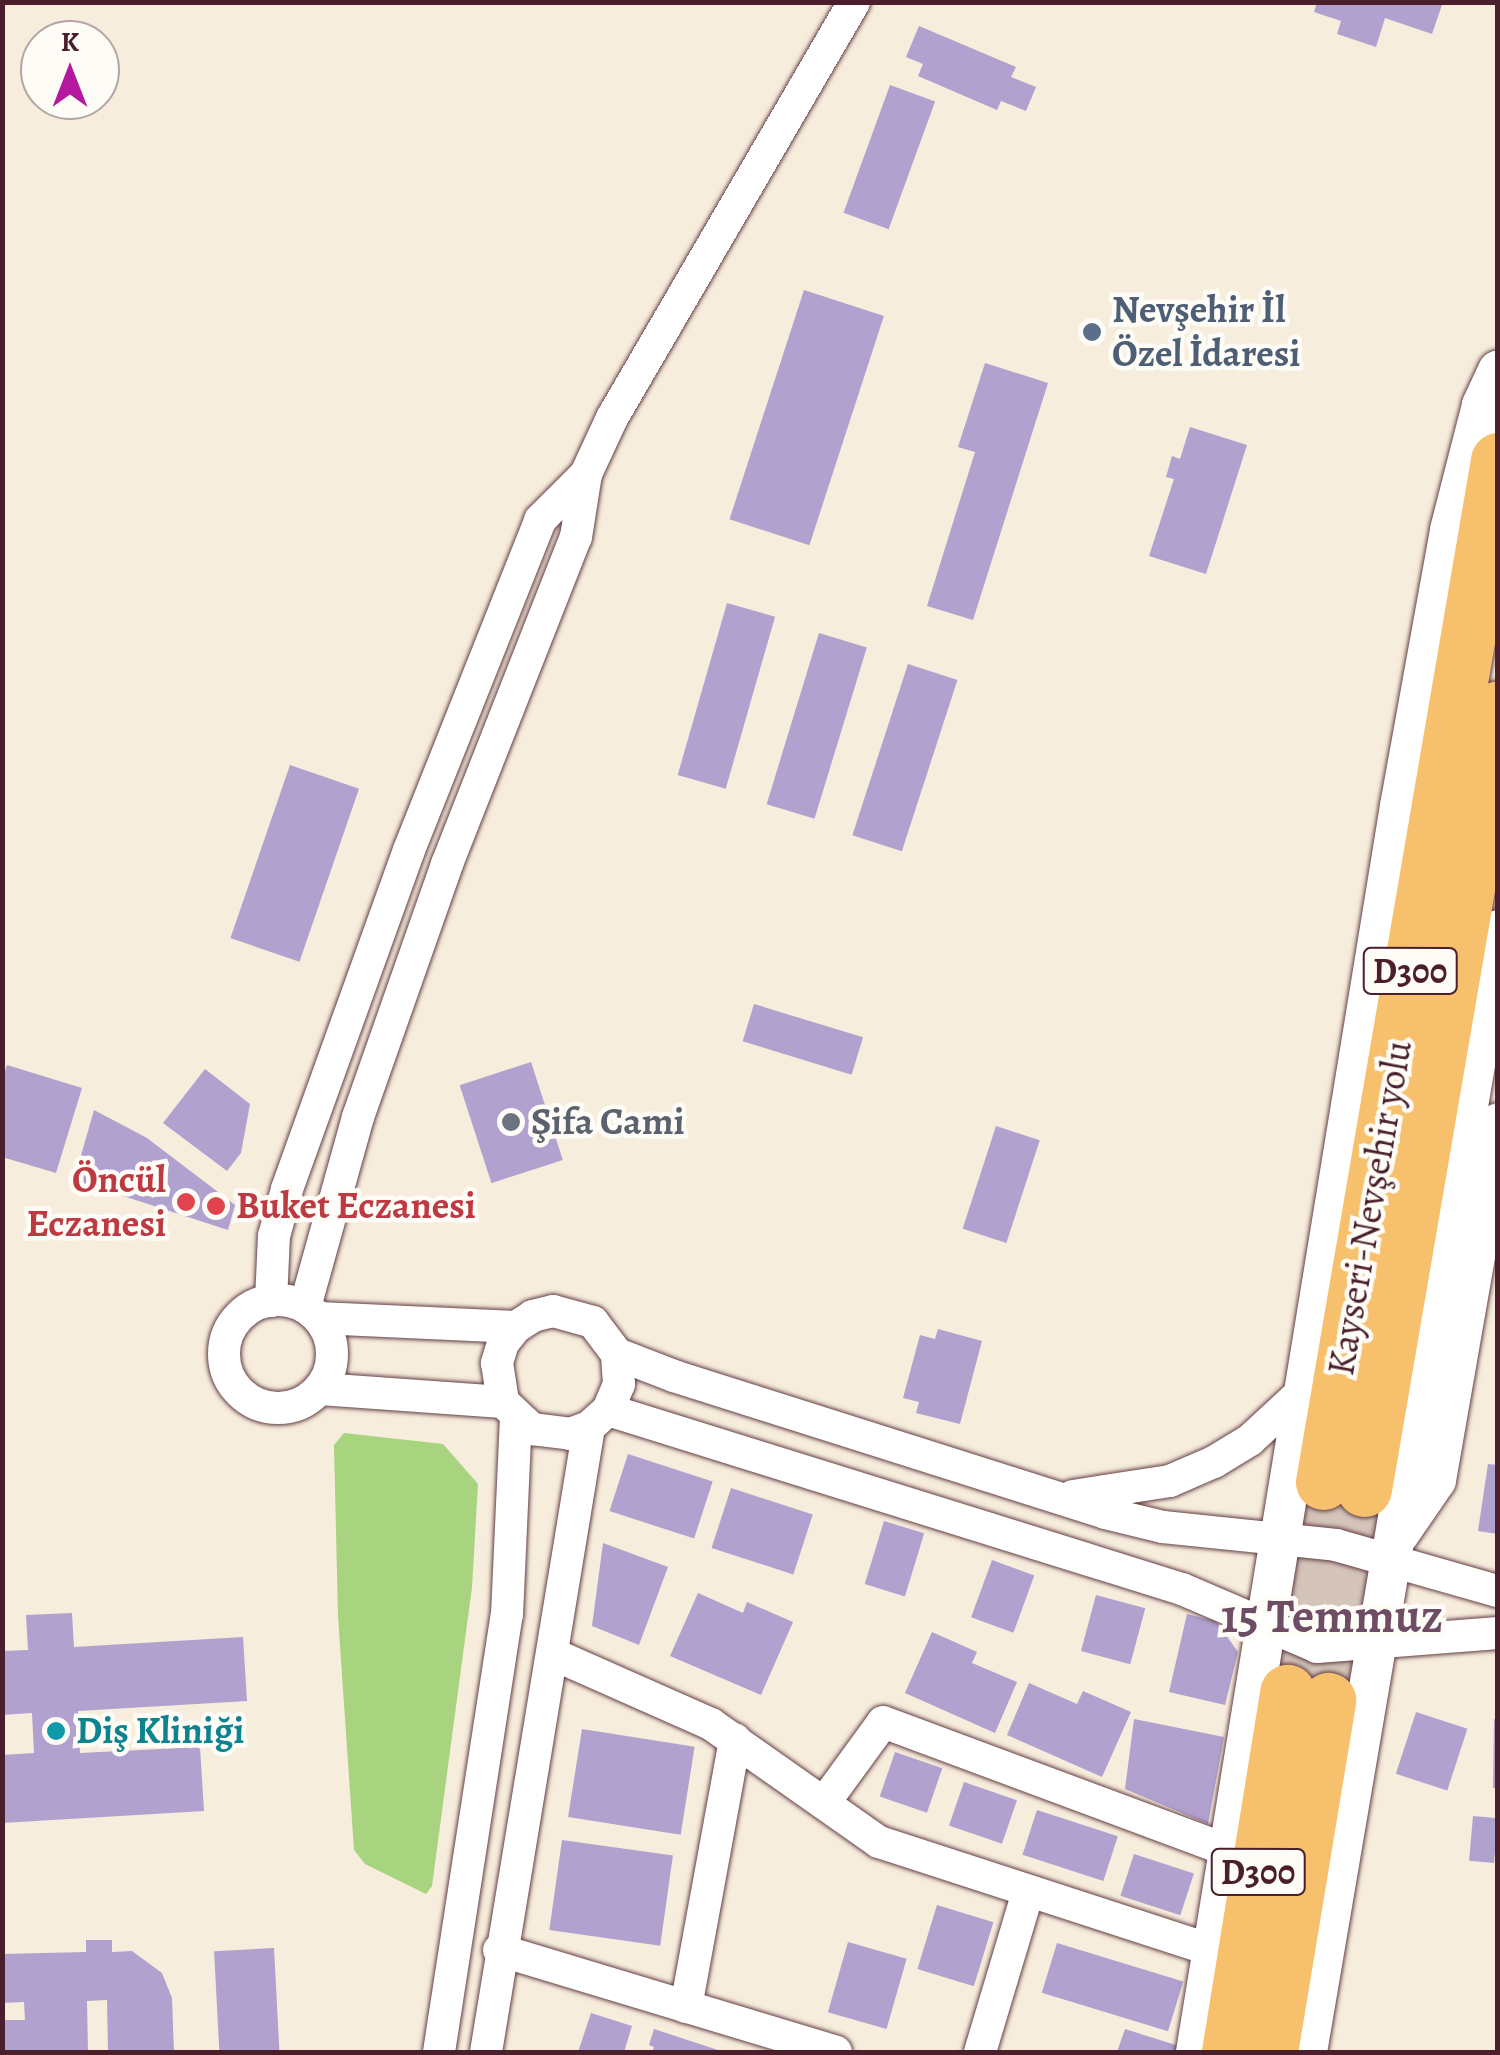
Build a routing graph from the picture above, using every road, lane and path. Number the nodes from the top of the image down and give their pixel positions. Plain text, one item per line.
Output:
1 (854, 2) edge
2 (1498, 372) edge
3 (1498, 460) edge
4 (586, 474) junction
5 (1498, 708) edge
6 (1498, 930) edge
7 (1498, 1123) edge
8 (271, 1300) junction
9 (312, 1312) junction
10 (516, 1327) junction
11 (618, 1354) junction
12 (1305, 1388) junction
13 (320, 1389) junction
14 (509, 1410) junction
15 (598, 1418) junction
16 (1054, 1498) junction
17 (1280, 1539) junction
18 (1390, 1553) junction
19 (1498, 1591) edge
20 (1266, 1622) junction
21 (1498, 1633) edge
22 (1375, 1644) junction
23 (553, 1654) junction
24 (735, 1739) junction
25 (824, 1804) junction
26 (1227, 1850) junction
27 (1028, 1892) junction
28 (499, 1950) junction
29 (1212, 1950) junction
30 (686, 2007) junction
31 (439, 2052) edge
32 (486, 2052) edge
33 (836, 2052) edge
34 (980, 2052) edge
35 (1196, 2052) edge
36 (1229, 2052) edge
37 (1270, 2052) edge
38 (1306, 2052) edge

1 - 4 street
2 - 12 street
3 - 5 highway, Kayseri-Nevşehir yolu / D300
4 - 8 street
4 - 9 street
6 - 18 street
7 - 18 street
8 - 9 street
8 - 13 street
9 - 10 street
9 - 13 street
10 - 11 street
10 - 14 street
11 - 15 street
11 - 16 street
12 - 16 street
12 - 17 street
13 - 14 street
14 - 15 street
14 - 31 street
15 - 20 street
15 - 23 street
16 - 17 street
17 - 18 street
17 - 20 street
18 - 19 street
18 - 22 street
20 - 22 street
20 - 26 street
21 - 22 street
22 - 38 street
23 - 24 street
23 - 28 street
24 - 25 street
24 - 30 street
25 - 26 street
25 - 27 street
26 - 29 street
27 - 29 street
27 - 34 street
28 - 30 street
28 - 32 street
29 - 35 street
30 - 33 street
36 - 37 highway, D300

